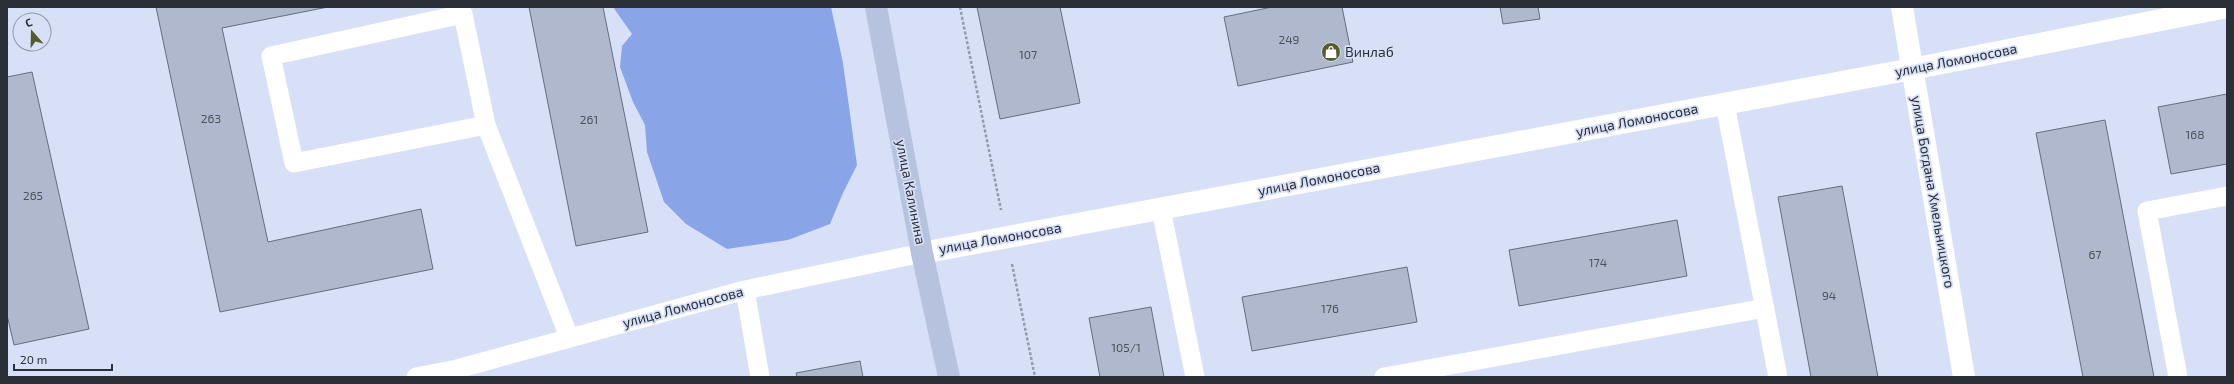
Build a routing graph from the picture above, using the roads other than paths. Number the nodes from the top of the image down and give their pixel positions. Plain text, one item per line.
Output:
1 (876, 7) edge
2 (1902, 7) edge
3 (2227, 7) edge
4 (1912, 69) junction
5 (1725, 104) junction
6 (486, 125) junction
7 (2227, 196) edge
8 (1162, 208) junction
9 (922, 253) junction
10 (745, 290) junction
11 (1765, 308) junction
12 (569, 337) junction
13 (416, 377) edge
14 (760, 377) edge
15 (950, 377) edge
16 (1195, 377) edge
17 (1384, 377) edge
18 (1778, 377) edge
19 (1964, 377) edge
20 (2178, 377) edge

1 - 9 main road, улица Калинина
2 - 4 street, улица Богдана Хмельницкого
3 - 4 street, улица Ломоносова
4 - 5 street, улица Ломоносова
4 - 19 street, улица Богдана Хмельницкого
5 - 8 street, улица Ломоносова
5 - 11 lane
6 - 6 lane
6 - 12 lane
7 - 20 lane
8 - 9 street, улица Ломоносова
8 - 16 lane
9 - 10 lane, улица Ломоносова
9 - 15 main road, улица Калинина
10 - 12 lane, улица Ломоносова
10 - 14 lane
11 - 17 lane
11 - 18 lane
12 - 13 lane, улица Ломоносова

